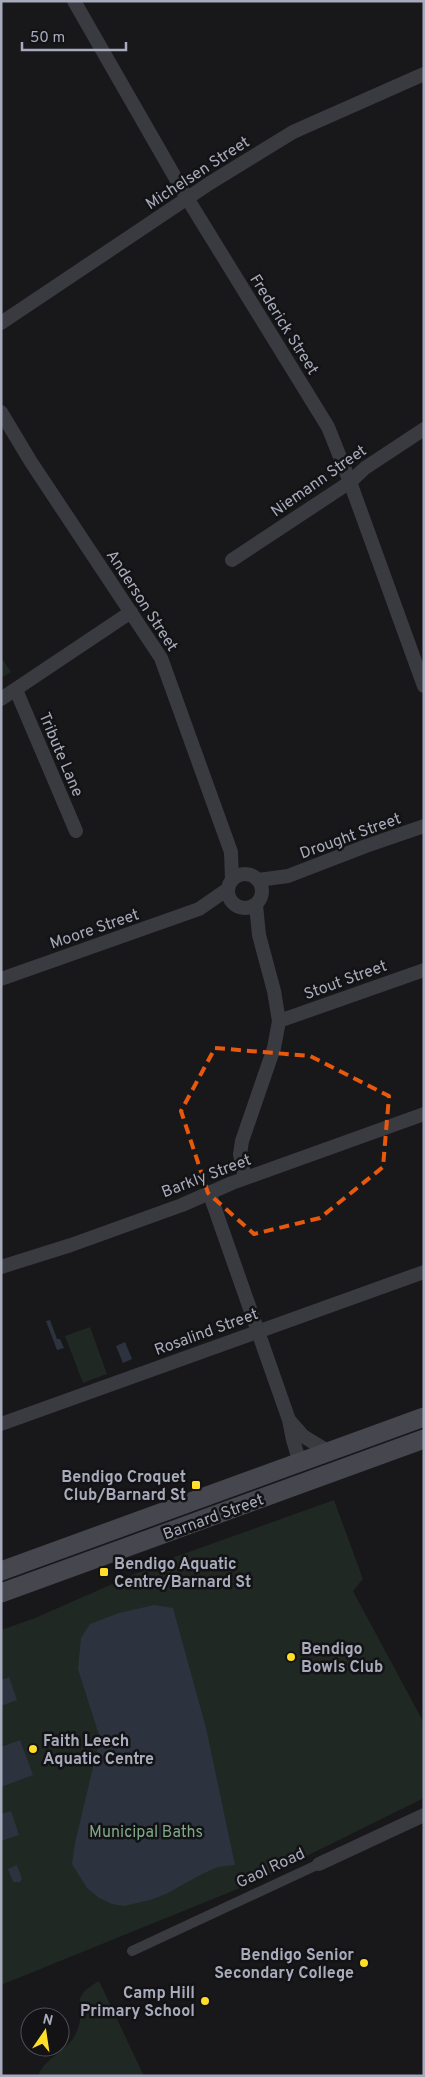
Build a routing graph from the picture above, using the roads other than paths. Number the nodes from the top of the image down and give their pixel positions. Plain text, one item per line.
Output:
1 (74, 1) edge
2 (424, 74) edge
3 (187, 198) junction
4 (1, 323) edge
5 (1, 412) edge
6 (424, 429) edge
7 (350, 482) junction
8 (232, 560) dead end
9 (131, 612) junction
10 (424, 686) edge
11 (16, 690) junction
12 (1, 700) edge
13 (424, 826) edge
14 (76, 831) dead end
15 (231, 852) junction
16 (288, 876) junction
17 (253, 877) junction
18 (230, 884) junction
19 (248, 904) junction
20 (199, 909) junction
21 (424, 970) edge
22 (1, 979) edge
23 (279, 1022) junction
24 (424, 1114) edge
25 (245, 1178) junction
26 (209, 1192) junction
27 (1, 1267) edge
28 (424, 1272) edge
29 (258, 1332) junction
30 (424, 1417) edge
31 (290, 1420) junction
32 (1, 1424) edge
33 (424, 1438) edge
34 (329, 1452) junction
35 (300, 1463) junction
36 (130, 1546) junction
37 (1, 1572) edge
38 (1, 1593) edge
39 (424, 1815) edge
40 (319, 1864) joint
41 (132, 1951) dead end

1 - 3 street, Frederick Street
2 - 3 street, Michelsen Street
3 - 4 street, Michelsen Street
3 - 7 street, Frederick Street
5 - 9 street, Anderson Street
6 - 7 street, Niemann Street
7 - 8 street, Niemann Street
7 - 10 street, Frederick Street
9 - 11 street
9 - 15 street, Anderson Street
11 - 12 street
11 - 14 street, Tribute Lane
13 - 16 street, Drought Street
15 - 17 street, Anderson Street
15 - 18 street, Anderson Street
16 - 17 street, Drought Street
16 - 19 street, Drought Street
17 - 18 street
17 - 19 street
18 - 19 street
18 - 20 street, Moore Street
19 - 20 street, Moore Street
19 - 23 street
20 - 22 street, Moore Street
21 - 23 street, Stout Street
23 - 25 street
24 - 25 street, Barkly Street
25 - 26 street, Barkly Street
26 - 27 street, Barkly Street
26 - 29 street
28 - 29 street, Rosalind Street
29 - 31 street
29 - 32 street, Rosalind Street
30 - 34 main road, Barnard Street
31 - 34 street
31 - 35 street
33 - 35 main road
33 - 36 main road, Barnard Street
34 - 35 main road, Barnard Street
35 - 37 main road, Barnard Street
36 - 37 main road
36 - 38 main road, Barnard Street
39 - 40 street, Gaol Road
40 - 41 street, Gaol Road

